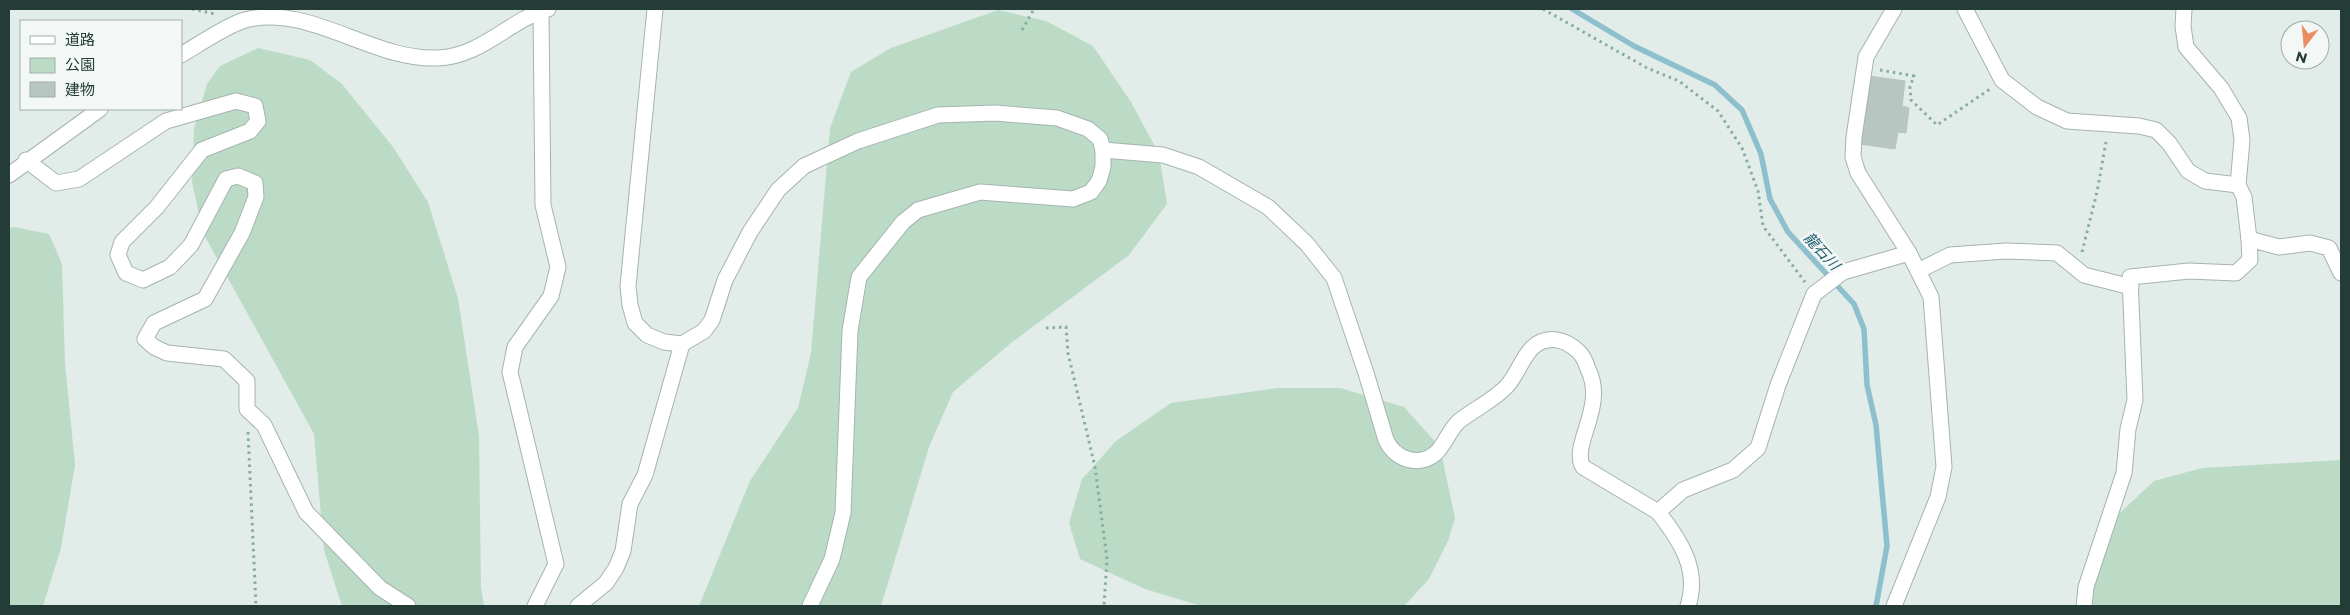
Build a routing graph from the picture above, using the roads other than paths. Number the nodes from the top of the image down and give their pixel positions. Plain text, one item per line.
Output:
1 (655, 9) edge
2 (1894, 9) edge
3 (1965, 9) edge
4 (2184, 9) edge
5 (545, 10) edge
6 (182, 54) edge
7 (99, 110) edge
8 (1104, 150) junction
9 (26, 160) junction
10 (9, 175) edge
11 (2238, 185) junction
12 (2249, 240) junction
13 (1909, 253) junction
14 (1918, 271) junction
15 (2341, 273) edge
16 (2130, 287) junction
17 (682, 344) junction
18 (1658, 512) junction
19 (408, 606) edge
20 (535, 606) edge
21 (578, 606) edge
22 (810, 606) edge
23 (1688, 606) edge
24 (1894, 606) edge
25 (2084, 606) edge

1 - 17 street
2 - 13 street
3 - 11 street
4 - 11 street
5 - 6 street
5 - 20 street
7 - 9 street
8 - 17 street
8 - 18 street
8 - 22 street
9 - 10 street
9 - 19 street
11 - 12 street
12 - 15 street
12 - 16 street
13 - 14 street
13 - 18 street
14 - 16 street
14 - 24 street
16 - 25 street
17 - 21 street
18 - 23 street

